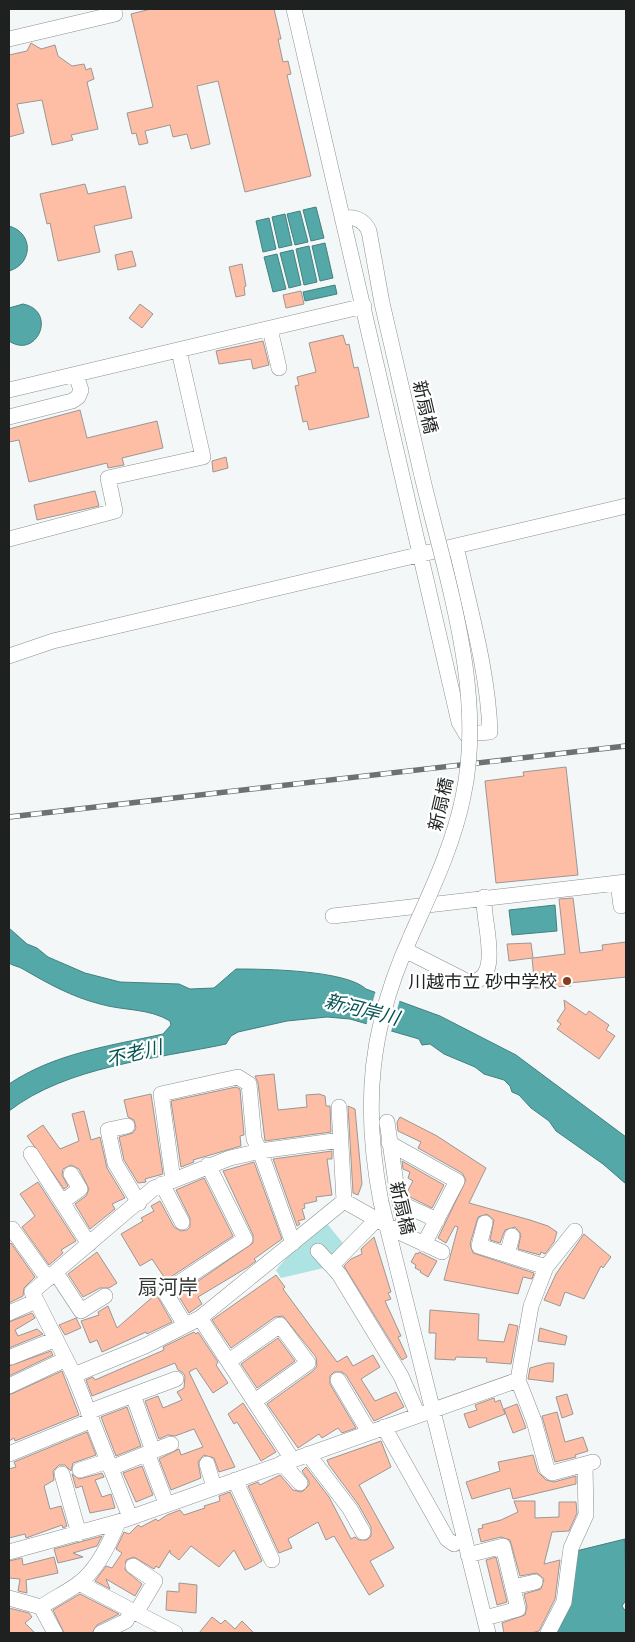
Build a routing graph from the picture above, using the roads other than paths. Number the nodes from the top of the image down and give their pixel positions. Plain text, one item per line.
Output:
1 (294, 9) edge
2 (114, 14) dead end
3 (9, 39) edge
4 (342, 218) junction
5 (364, 306) junction
6 (270, 329) junction
7 (179, 351) junction
8 (279, 368) dead end
9 (76, 375) junction
10 (9, 390) edge
11 (9, 417) edge
12 (626, 506) edge
13 (9, 539) edge
14 (456, 546) junction
15 (422, 554) junction
16 (9, 656) edge
17 (622, 882) edge
18 (484, 897) junction
19 (621, 906) dead end
20 (333, 916) dead end
21 (404, 950) junction
22 (339, 1107) dead end
23 (387, 1122) dead end
24 (127, 1126) dead end
25 (341, 1140) junction
26 (389, 1143) junction
27 (260, 1151) junction
28 (31, 1154) dead end
29 (208, 1165) junction
30 (72, 1174) dead end
31 (167, 1182) junction
32 (344, 1201) junction
33 (62, 1202) junction
34 (139, 1202) junction
35 (400, 1203) junction
36 (437, 1220) junction
37 (182, 1222) dead end
38 (381, 1222) junction
39 (485, 1223) dead end
40 (12, 1229) dead end
41 (575, 1231) dead end
42 (407, 1235) junction
43 (512, 1236) dead end
44 (293, 1243) junction
45 (89, 1244) junction
46 (424, 1244) junction
47 (318, 1251) dead end
48 (442, 1252) dead end
49 (507, 1255) junction
50 (332, 1265) junction
51 (546, 1267) junction
52 (52, 1276) junction
53 (105, 1296) dead end
54 (36, 1301) junction
55 (9, 1313) edge
56 (200, 1318) junction
57 (185, 1325) junction
58 (56, 1339) junction
59 (11, 1357) dead end
60 (66, 1359) junction
61 (229, 1361) junction
62 (74, 1375) junction
63 (176, 1379) dead end
64 (338, 1380) dead end
65 (518, 1380) junction
66 (9, 1386) edge
67 (133, 1395) junction
68 (255, 1401) junction
69 (433, 1410) junction
70 (418, 1415) junction
71 (90, 1416) junction
72 (384, 1427) junction
73 (370, 1432) junction
74 (171, 1444) dead end
75 (150, 1452) junction
76 (9, 1454) edge
77 (308, 1454) junction
78 (287, 1461) junction
79 (109, 1464) junction
80 (207, 1464) dead end
81 (80, 1470) dead end
82 (62, 1474) dead end
83 (235, 1480) junction
84 (300, 1483) dead end
85 (214, 1487) junction
86 (166, 1503) junction
87 (124, 1519) junction
88 (363, 1532) dead end
89 (80, 1534) junction
90 (454, 1544) dead end
91 (9, 1552) edge
92 (468, 1555) junction
93 (272, 1560) dead end
94 (133, 1566) dead end
95 (535, 1582) dead end
96 (79, 1583) junction
97 (513, 1587) junction
98 (9, 1598) edge
99 (41, 1607) junction
100 (134, 1612) junction
101 (485, 1618) junction
102 (55, 1633) edge
103 (101, 1633) edge
104 (175, 1633) edge
105 (488, 1633) edge
106 (548, 1633) edge

1 - 4 street
2 - 3 street
4 - 5 street
4 - 21 street, 新扇橋, bridge
5 - 6 street
5 - 15 street
6 - 7 street
6 - 8 street
7 - 9 street
7 - 13 street
9 - 10 street
9 - 11 street
12 - 14 street
14 - 15 street
14 - 15 street
15 - 16 street
17 - 18 street
17 - 19 street
18 - 20 street
18 - 21 street
21 - 38 street, 新扇橋
22 - 25 street
23 - 26 street
24 - 34 street
25 - 27 street
25 - 32 street
26 - 35 street
26 - 36 street
27 - 29 street
27 - 31 street
27 - 44 street
28 - 33 street
29 - 31 street
29 - 57 street
30 - 33 street
31 - 34 street
31 - 37 street
32 - 38 street
32 - 44 street
33 - 45 street
34 - 45 street
35 - 36 street
35 - 42 street
36 - 46 street
38 - 42 street
38 - 50 street
38 - 69 street, 新扇橋
39 - 49 street
40 - 52 street
41 - 51 street
42 - 46 street
43 - 49 street
44 - 56 street
45 - 52 street
46 - 48 street
47 - 50 street
49 - 51 street
50 - 70 street
51 - 65 street
52 - 53 street
52 - 54 street
54 - 55 street
54 - 58 street
56 - 57 street
56 - 61 street
57 - 62 street
58 - 59 street
58 - 60 street
60 - 62 street
60 - 66 street
61 - 68 street
61 - 68 street
62 - 71 street
63 - 67 street
64 - 73 street
65 - 69 street
65 - 106 street
67 - 71 street
67 - 75 street
68 - 78 street
69 - 70 street
69 - 92 street, 新扇橋
70 - 72 street
71 - 76 street
71 - 79 street
72 - 73 street
72 - 90 street
73 - 77 street
74 - 75 street
75 - 79 street
75 - 86 street
77 - 78 street
77 - 88 street
78 - 83 street
78 - 84 street
79 - 81 street
79 - 87 street
80 - 85 street
82 - 89 street
83 - 85 street
83 - 93 street
85 - 86 street
86 - 87 street
87 - 89 street
87 - 96 street
89 - 91 street
92 - 97 street
92 - 101 street, 新扇橋
94 - 100 street
95 - 97 street
96 - 99 street
96 - 100 street
97 - 101 street
98 - 99 street
99 - 102 street
100 - 103 street
100 - 104 street
101 - 105 street, 新扇橋

